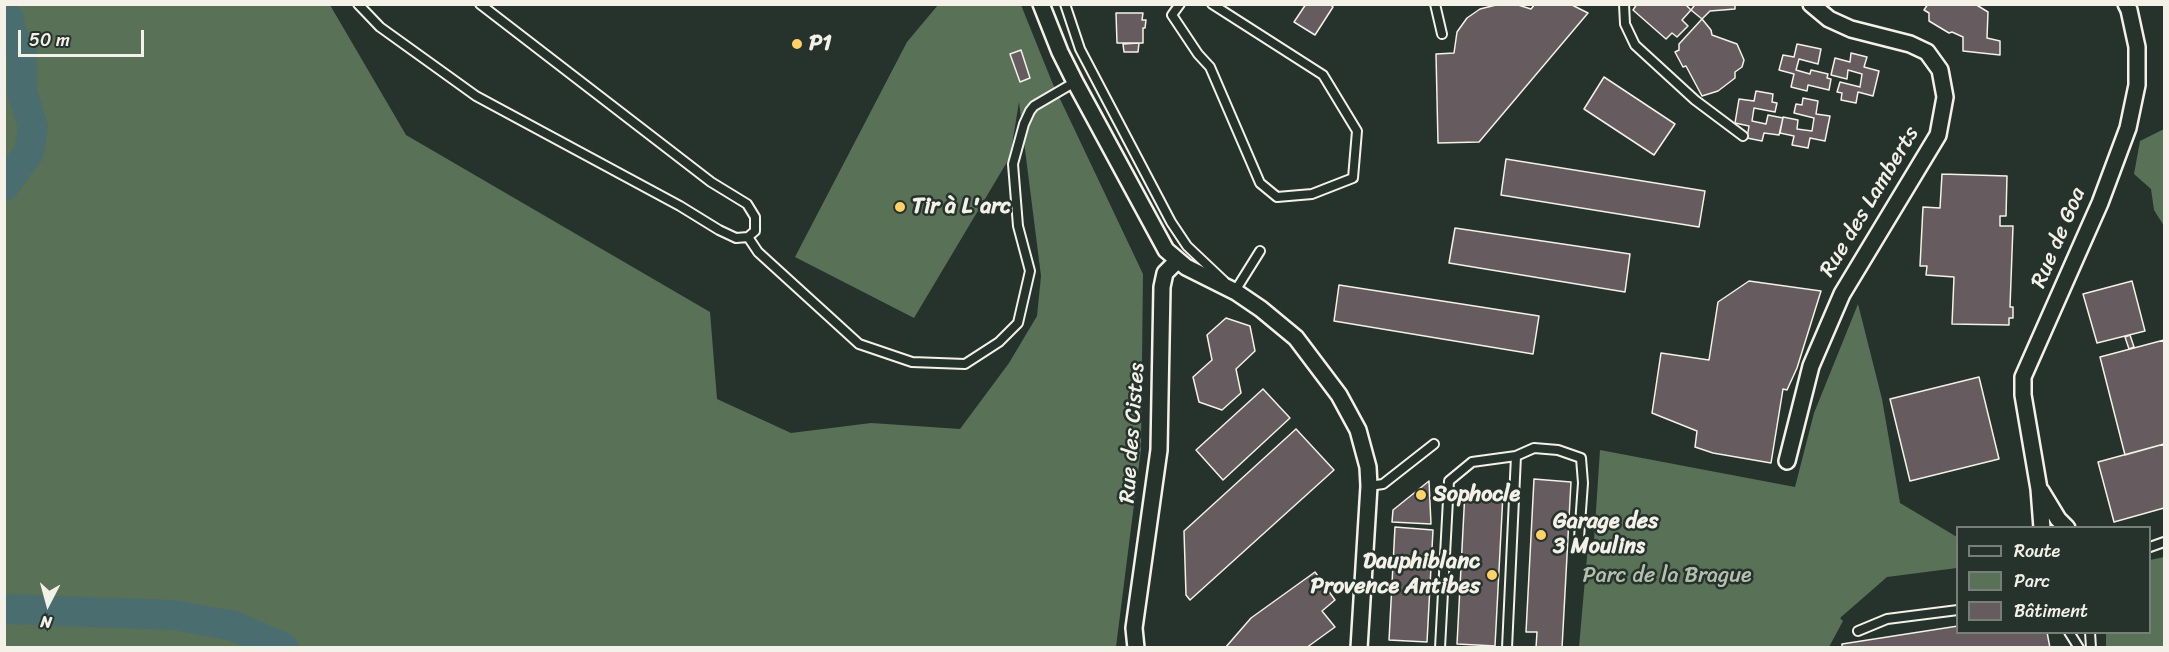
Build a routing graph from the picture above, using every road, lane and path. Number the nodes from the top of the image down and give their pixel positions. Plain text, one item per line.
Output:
1 (358, 4) edge
2 (480, 4) edge
3 (1041, 4) edge
4 (1065, 4) edge
5 (1180, 4) edge
6 (1212, 4) edge
7 (1435, 4) edge
8 (1624, 4) edge
9 (1811, 4) edge
10 (2126, 4) edge
11 (1442, 34) dead end
12 (1076, 82) junction
13 (1743, 136) dead end
14 (748, 237) junction
15 (1260, 251) dead end
16 (1177, 261) junction
17 (1236, 292) junction
18 (1434, 444) dead end
19 (1516, 456) junction
20 (1787, 461) dead end
21 (1369, 486) junction
22 (2039, 489) junction
23 (2042, 526) edge
24 (2065, 526) edge
25 (1579, 538) dead end
26 (1956, 610) edge
27 (1858, 631) dead end
28 (2070, 634) edge
29 (1136, 648) edge
30 (1359, 648) edge
31 (1440, 648) edge
32 (1507, 648) edge
33 (2079, 648) edge

1 - 14 lane
2 - 14 lane
3 - 12 street
4 - 17 lane
5 - 6 lane
7 - 11 lane
8 - 13 lane
9 - 20 street, Rue des Lamberts
10 - 22 street, Rue de Goa
12 - 14 lane
12 - 16 street
15 - 17 lane
16 - 17 street
16 - 29 street, Rue des Cistes
17 - 21 street
18 - 21 lane
19 - 25 lane
19 - 31 lane
19 - 32 lane
21 - 30 street
22 - 23 street, Rue de Goa
22 - 24 street, Rue de Goa
26 - 27 lane
28 - 33 lane

